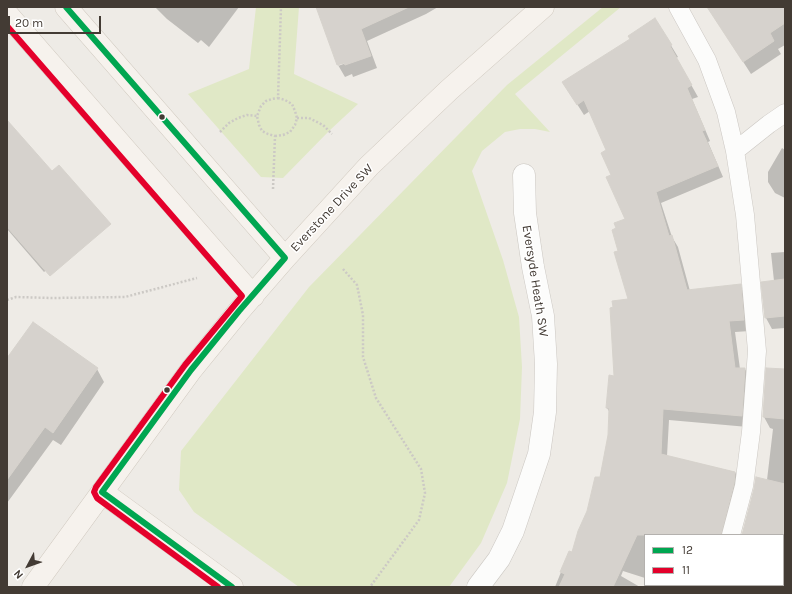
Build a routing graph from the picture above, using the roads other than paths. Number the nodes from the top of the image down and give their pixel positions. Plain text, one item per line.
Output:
1 (66, 7) edge
2 (543, 7) edge
3 (678, 7) edge
4 (7, 14) edge
5 (785, 113) edge
6 (735, 151) junction
7 (524, 175) dead end
8 (285, 258) junction
9 (253, 296) junction
10 (102, 492) junction
11 (731, 534) edge
12 (33, 587) edge
13 (232, 587) edge
14 (478, 587) edge

1 - 8 street
2 - 8 street, Everstone Drive SW
3 - 6 lane
4 - 9 street
5 - 6 lane
6 - 11 lane
7 - 14 street, Eversyde Heath SW
8 - 9 street, Everstone Drive SW
9 - 10 street, Everstone Drive SW
10 - 12 street, Everstone Drive SW
10 - 13 street

